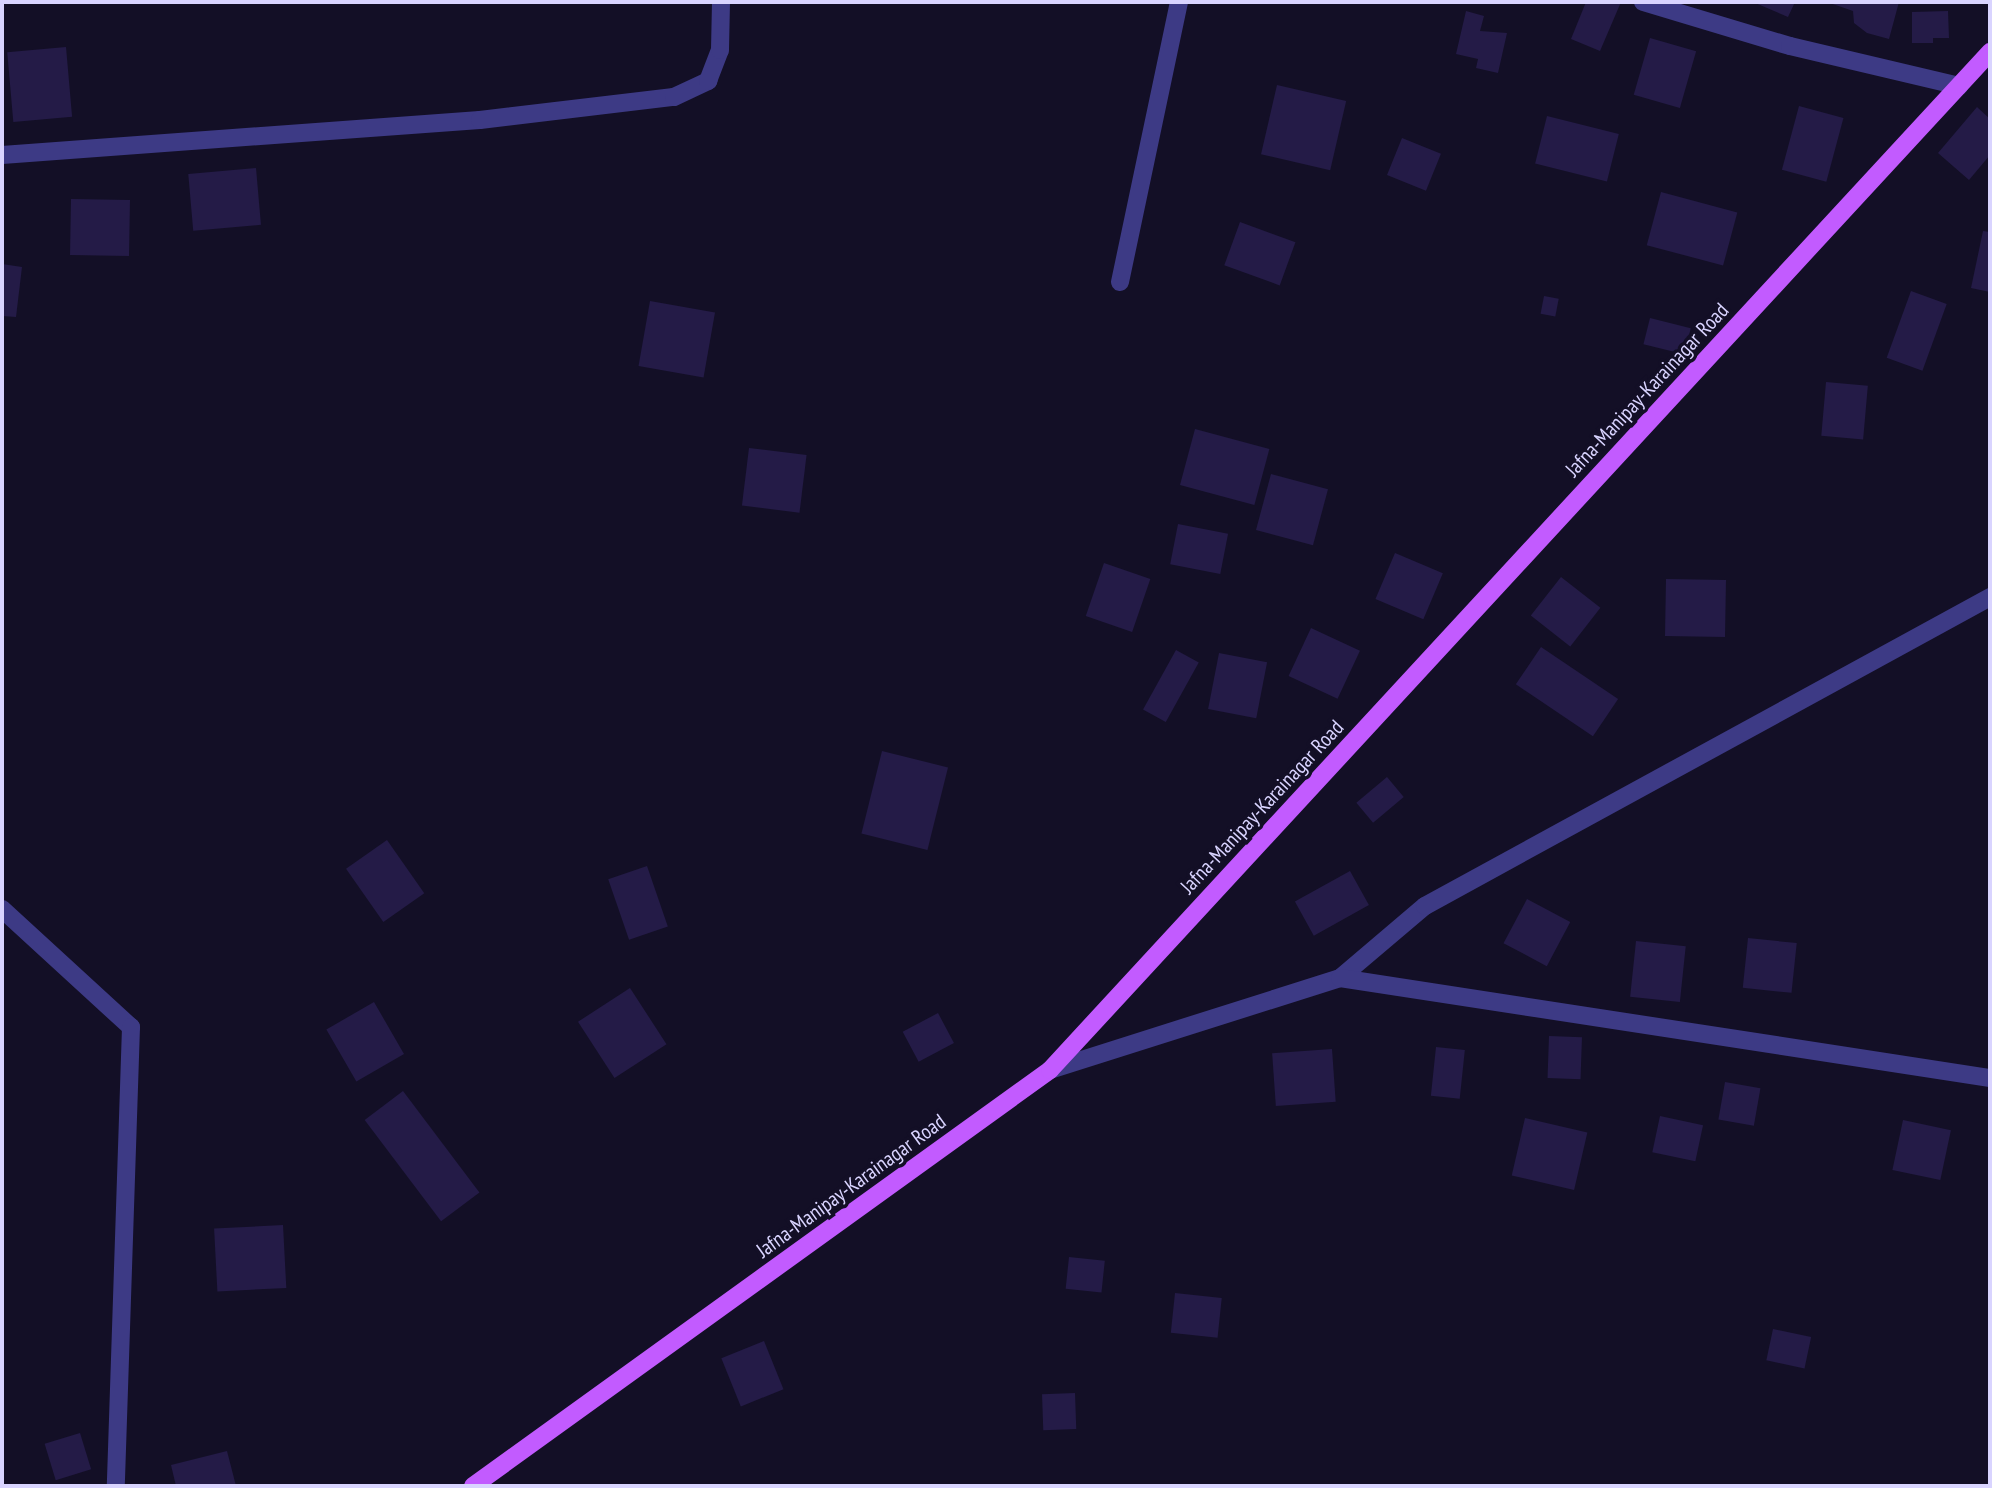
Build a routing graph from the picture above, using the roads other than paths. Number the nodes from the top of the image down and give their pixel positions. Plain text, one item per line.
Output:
1 (721, 2) edge
2 (1179, 2) edge
3 (1643, 2) edge
4 (1990, 51) edge
5 (1959, 86) junction
6 (2, 155) edge
7 (1120, 282) dead end
8 (1990, 597) edge
9 (2, 909) edge
10 (1340, 978) junction
11 (1050, 1070) junction
12 (1990, 1078) edge
13 (116, 1486) edge
14 (473, 1486) edge

1 - 6 street
2 - 7 street
3 - 5 street
4 - 5 main road, Jafna-Manipay-Karainagar Road
5 - 11 main road, Jafna-Manipay-Karainagar Road
8 - 10 street
9 - 13 street
10 - 11 street
10 - 12 street
11 - 14 main road, Jafna-Manipay-Karainagar Road

